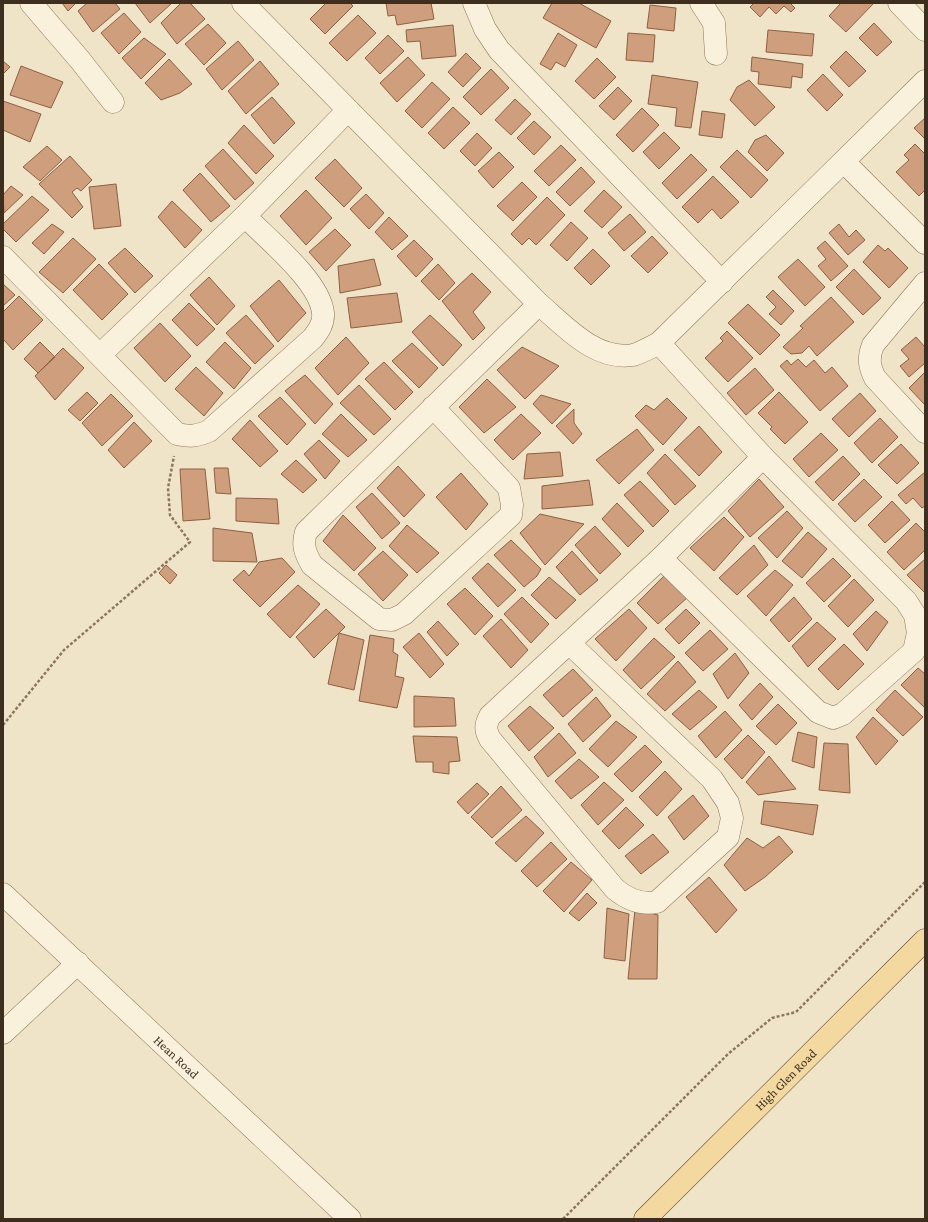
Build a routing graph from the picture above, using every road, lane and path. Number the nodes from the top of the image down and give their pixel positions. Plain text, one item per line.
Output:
1 (31, 3) edge
2 (474, 3) edge
3 (701, 3) edge
4 (899, 3) edge
5 (257, 8) edge
6 (925, 30) edge
7 (716, 54) dead end
8 (925, 81) edge
9 (113, 102) dead end
10 (348, 110) junction
11 (844, 162) junction
12 (245, 216) junction
13 (925, 243) edge
14 (3, 256) edge
15 (722, 282) junction
16 (925, 283) edge
17 (539, 304) junction
18 (658, 343) junction
19 (101, 354) junction
20 (433, 407) junction
21 (925, 432) edge
22 (178, 434) junction
23 (763, 457) junction
24 (661, 558) junction
25 (569, 643) junction
26 (3, 726) edge
27 (925, 882) edge
28 (3, 894) edge
29 (925, 940) edge
30 (78, 963) junction
31 (3, 1033) edge
32 (350, 1219) edge
33 (563, 1219) edge
34 (645, 1219) edge

1 - 9 street
2 - 15 street
3 - 7 street
4 - 6 street
5 - 10 street
8 - 11 street
10 - 12 street
10 - 17 street
11 - 13 street
11 - 15 street
12 - 19 street
12 - 22 street
14 - 19 street
15 - 18 street
16 - 21 street
17 - 18 street
17 - 20 street
18 - 23 street
19 - 22 street
20 - 20 street
22 - 26 path
23 - 24 street
23 - 24 street
24 - 25 street
25 - 25 street
27 - 33 path
28 - 30 street, Hean Road
29 - 34 main road, High Glen Road
30 - 31 street
30 - 32 street, Hean Road

